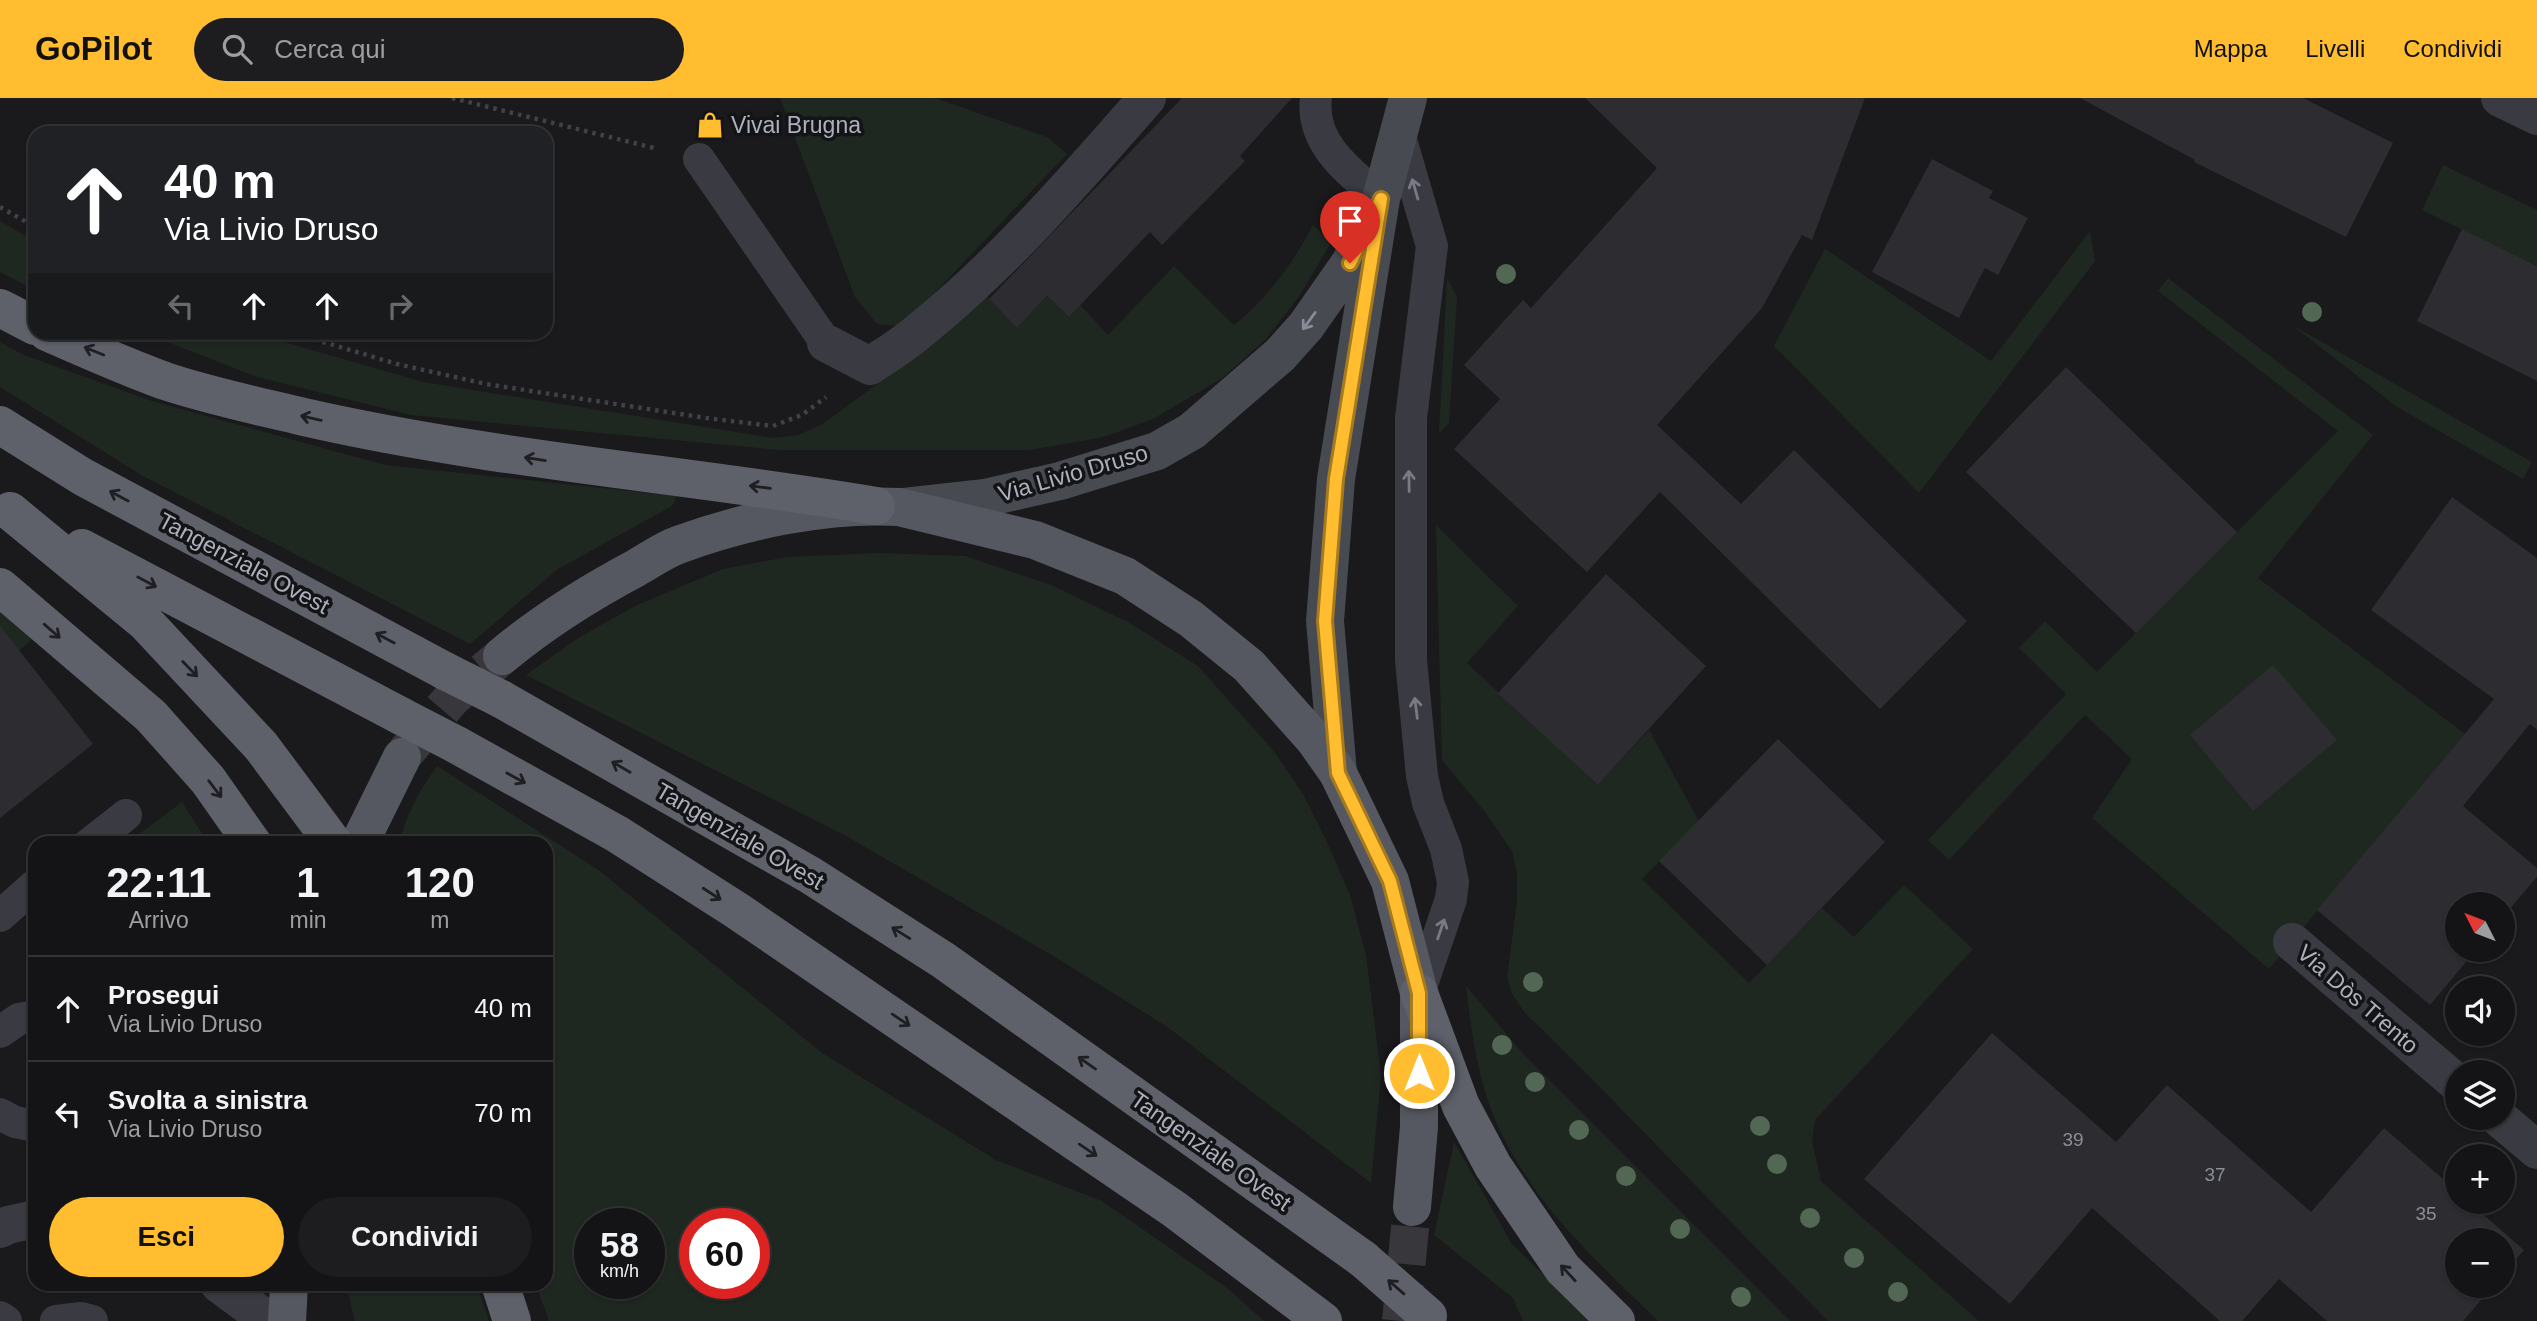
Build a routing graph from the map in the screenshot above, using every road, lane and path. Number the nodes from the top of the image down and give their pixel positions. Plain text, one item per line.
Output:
1 (452, 98) edge
2 (1147, 98) edge
3 (1316, 98) edge
4 (2500, 98) edge
5 (1403, 115) edge
6 (2537, 116) edge
7 (699, 159) joint
8 (1381, 199) junction
9 (0, 207) edge
10 (28, 223) edge
11 (0, 308) edge
12 (28, 322) edge
13 (66, 340) edge
14 (317, 340) edge
15 (826, 343) joint
16 (870, 366) junction
17 (0, 425) edge
18 (5, 507) edge
19 (888, 507) junction
20 (0, 587) edge
21 (502, 656) tunnel mouth
22 (402, 757) tunnel mouth
23 (1338, 773) junction
24 (126, 814) dead end
25 (99, 836) edge
26 (247, 836) edge
27 (337, 836) edge
28 (343, 836) edge
29 (28, 891) edge
30 (0, 916) edge
31 (2291, 942) dead end
32 (1419, 993) junction
33 (28, 1017) edge
34 (0, 1032) edge
35 (2445, 1073) edge
36 (0, 1114) edge
37 (28, 1125) edge
38 (2513, 1130) edge
39 (2537, 1150) edge
40 (1412, 1207) tunnel mouth
41 (28, 1221) edge
42 (0, 1229) edge
43 (228, 1291) edge
44 (289, 1291) edge
45 (502, 1291) edge
46 (0, 1317) edge
47 (1431, 1318) edge
48 (6, 1321) edge
49 (56, 1321) edge
50 (92, 1321) edge
51 (269, 1321) edge
52 (287, 1321) edge
53 (512, 1321) edge
54 (1323, 1321) edge
55 (1616, 1321) edge

1 - 7 path
2 - 16 street
3 - 8 lane
4 - 6 street
5 - 8 main road, Via Livio Druso
32 -> 5 lane
7 - 15 lane
8 -> 19 main road, Via Livio Druso
8 - 23 main road, Via Livio Druso
9 - 10 path
11 - 12 highway
19 -> 13 highway
14 - 16 path
15 - 16 street
47 -> 17 highway, Tangenziale Ovest, bridge
18 -> 27 highway
18 -> 54 highway, bridge
19 - 21 main road
19 - 23 main road
20 -> 26 highway
22 - 28 main road
23 - 32 main road
24 - 25 lane
29 - 30 lane
31 - 35 street, Via Dòs Trento
32 - 40 main road
55 -> 32 highway
33 - 34 lane
36 - 37 lane
38 - 39 street
41 - 42 street
43 - 51 street
44 - 52 main road
45 - 53 highway
46 - 48 lane
49 - 50 lane

